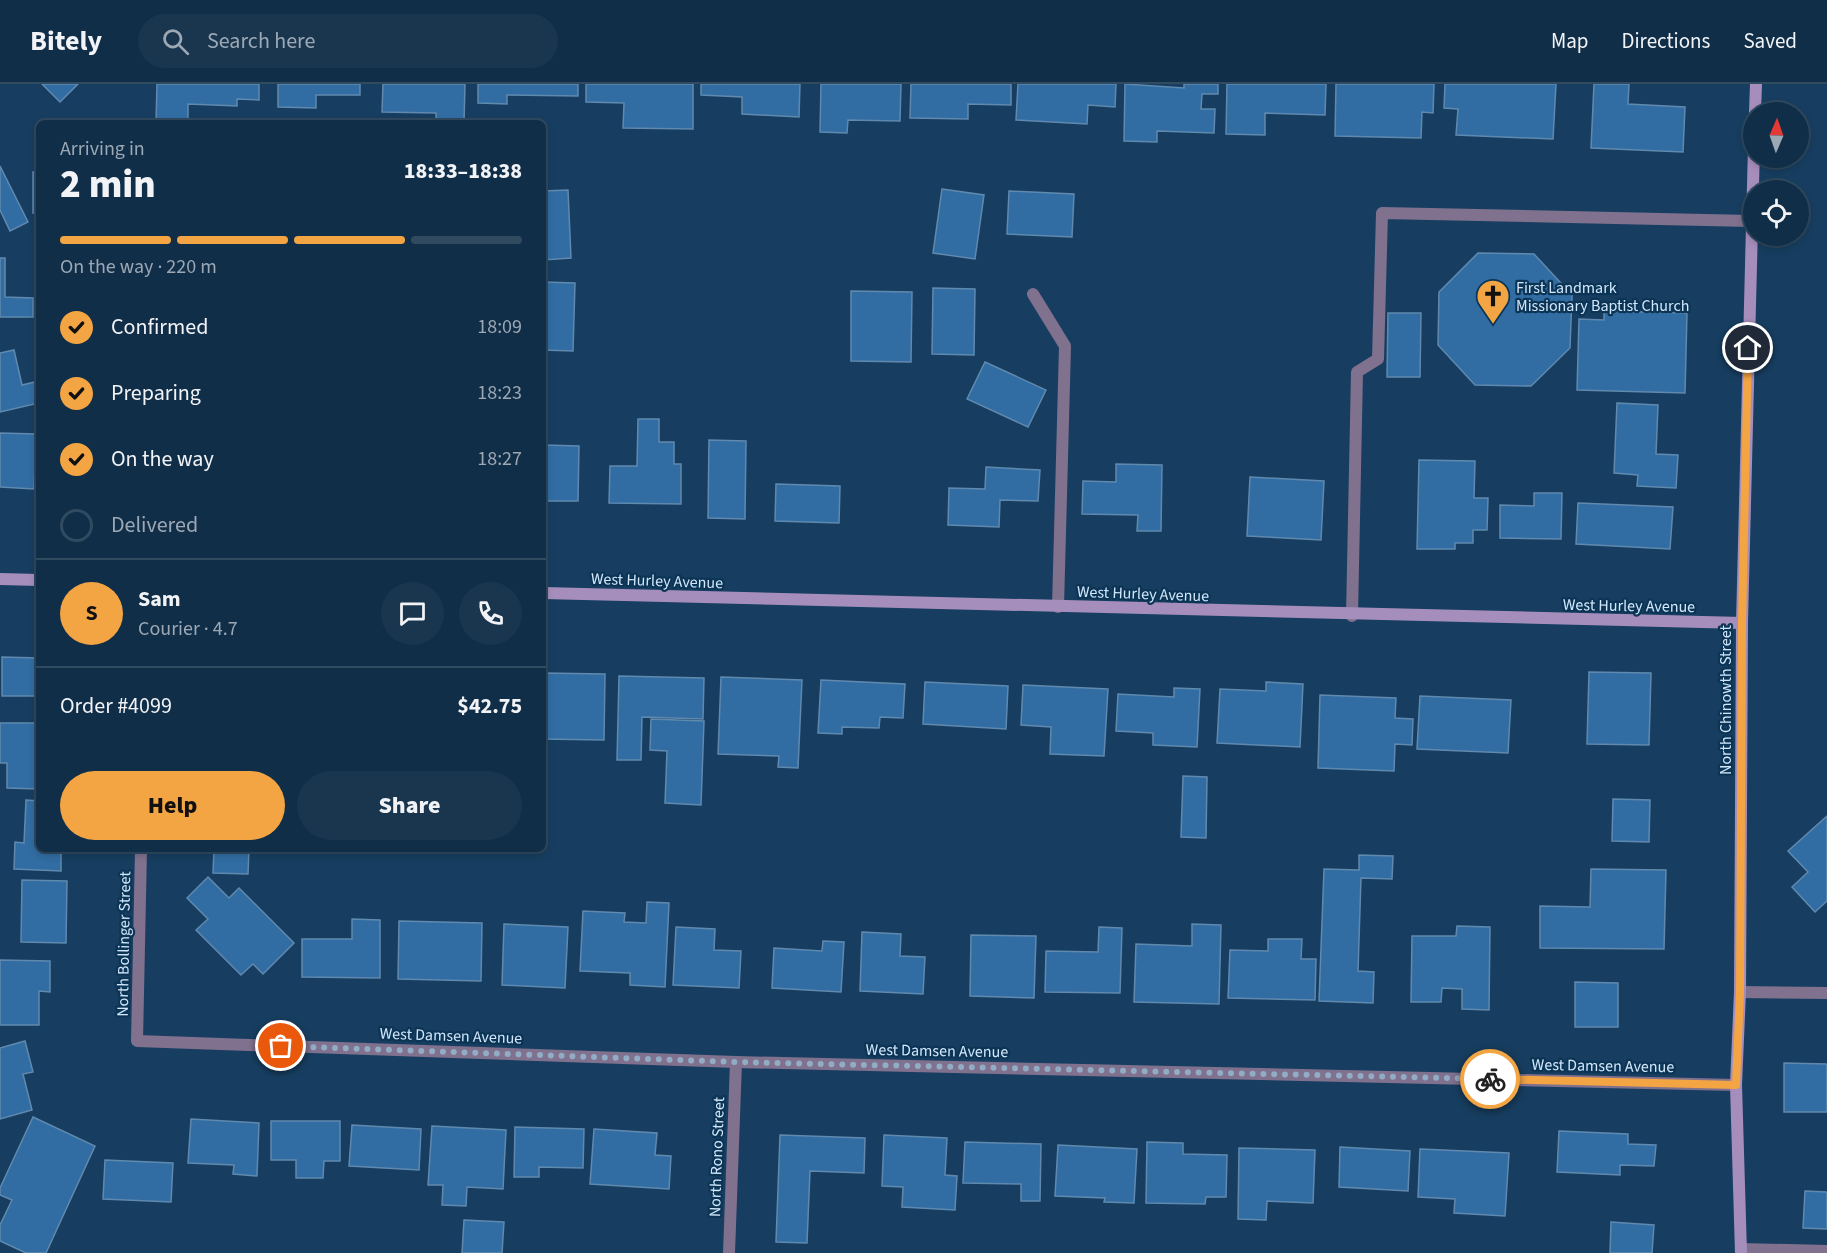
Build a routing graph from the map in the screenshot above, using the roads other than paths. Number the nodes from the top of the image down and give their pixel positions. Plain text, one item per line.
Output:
1 (1756, 84) edge
2 (1755, 102) edge
3 (1743, 221) edge
4 (1750, 246) edge
5 (1033, 294) dead end
6 (0, 579) edge
7 (36, 580) edge
8 (546, 593) edge
9 (1058, 607) junction
10 (1352, 616) junction
11 (1742, 623) junction
12 (141, 852) edge
13 (1740, 992) junction
14 (1827, 993) edge
15 (137, 1041) joint
16 (736, 1062) junction
17 (1736, 1085) junction
18 (1741, 1251) edge
19 (1827, 1251) edge
20 (729, 1253) edge

1 - 2 street
3 - 10 street
4 - 11 street, North Chinowth Street
5 - 9 street
6 - 7 street
8 - 9 street, West Hurley Avenue
9 - 10 street, West Hurley Avenue
10 - 11 street, West Hurley Avenue
11 - 13 street, North Chinowth Street
12 - 15 street, North Bollinger Street
13 - 14 street
13 - 17 street, North Chinowth Street
15 - 16 street, West Damsen Avenue
16 - 17 street, West Damsen Avenue
16 - 20 street, North Rono Street
17 - 18 street, North Chinowth Street
18 - 19 street

